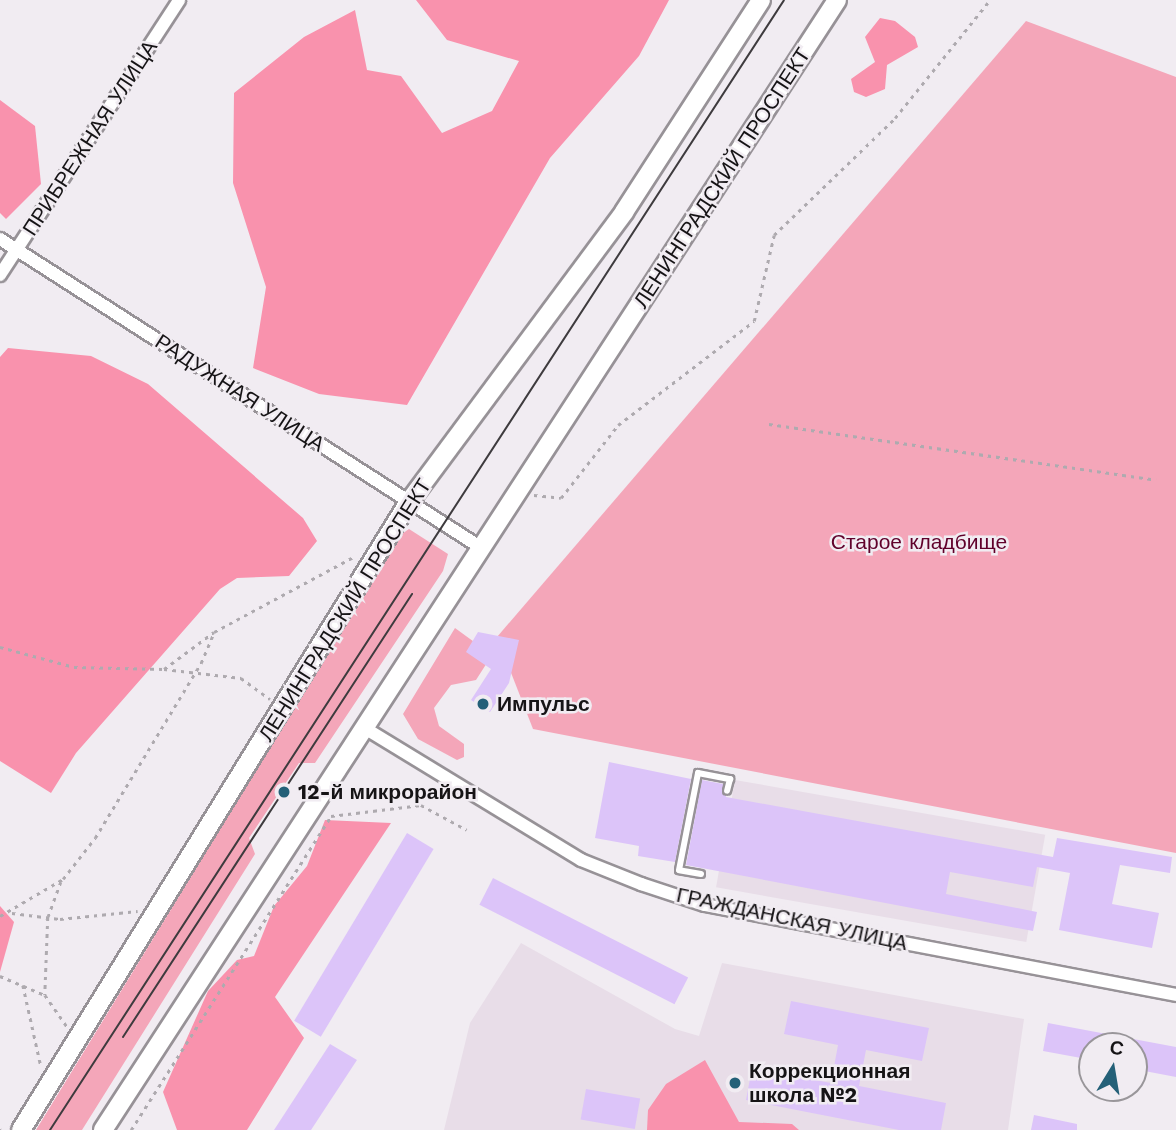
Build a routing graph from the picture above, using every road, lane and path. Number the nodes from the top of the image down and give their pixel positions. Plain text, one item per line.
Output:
1 (179, 0) edge
2 (761, 0) edge
3 (837, 0) edge
4 (989, 0) edge
5 (0, 239) edge
6 (16, 250) junction
7 (0, 275) edge
8 (769, 424) dead end
9 (1156, 480) dead end
10 (517, 493) junction
11 (409, 502) junction
12 (480, 547) junction
13 (360, 554) dead end
14 (214, 632) junction
15 (0, 647) edge
16 (164, 669) junction
17 (196, 673) junction
18 (274, 702) dead end
19 (363, 727) junction
20 (727, 791) dead end
21 (467, 830) dead end
22 (701, 874) dead end
23 (62, 879) junction
24 (148, 910) dead end
25 (9, 912) junction
26 (0, 916) edge
27 (48, 917) junction
28 (0, 976) edge
29 (23, 985) junction
30 (45, 995) junction
31 (1176, 995) edge
32 (72, 1033) dead end
33 (45, 1079) dead end
34 (21, 1130) edge
35 (103, 1130) edge
36 (131, 1130) edge

1 - 6 street, ПРИБРЕЖНАЯ УЛИЦА
2 - 11 main road, ЛЕНИНГРАДСКИЙ ПРОСПЕКТ
3 - 10 main road, ЛЕНИНГРАДСКИЙ ПРОСПЕКТ
4 - 10 path
5 - 6 street, РАДУЖНАЯ УЛИЦА
6 - 7 street, ПРИБРЕЖНАЯ УЛИЦА
6 - 11 street, РАДУЖНАЯ УЛИЦА
8 - 9 path
10 - 12 main road, ЛЕНИНГРАДСКИЙ ПРОСПЕКТ
11 - 12 street, РАДУЖНАЯ УЛИЦА
11 - 34 main road, ЛЕНИНГРАДСКИЙ ПРОСПЕКТ
12 - 19 main road, ЛЕНИНГРАДСКИЙ ПРОСПЕКТ
13 - 14 path
14 - 16 path
14 - 17 path
15 - 16 path
16 - 17 path
17 - 18 path
17 - 23 path
19 - 31 street, ГРАЖДАНСКАЯ УЛИЦА
19 - 35 main road, ЛЕНИНГРАДСКИЙ ПРОСПЕКТ
20 - 22 lane
21 - 36 path
23 - 25 path
23 - 27 path
24 - 27 path
25 - 26 path
25 - 27 path
27 - 30 path
28 - 29 path
29 - 30 path
29 - 33 path
30 - 32 path

